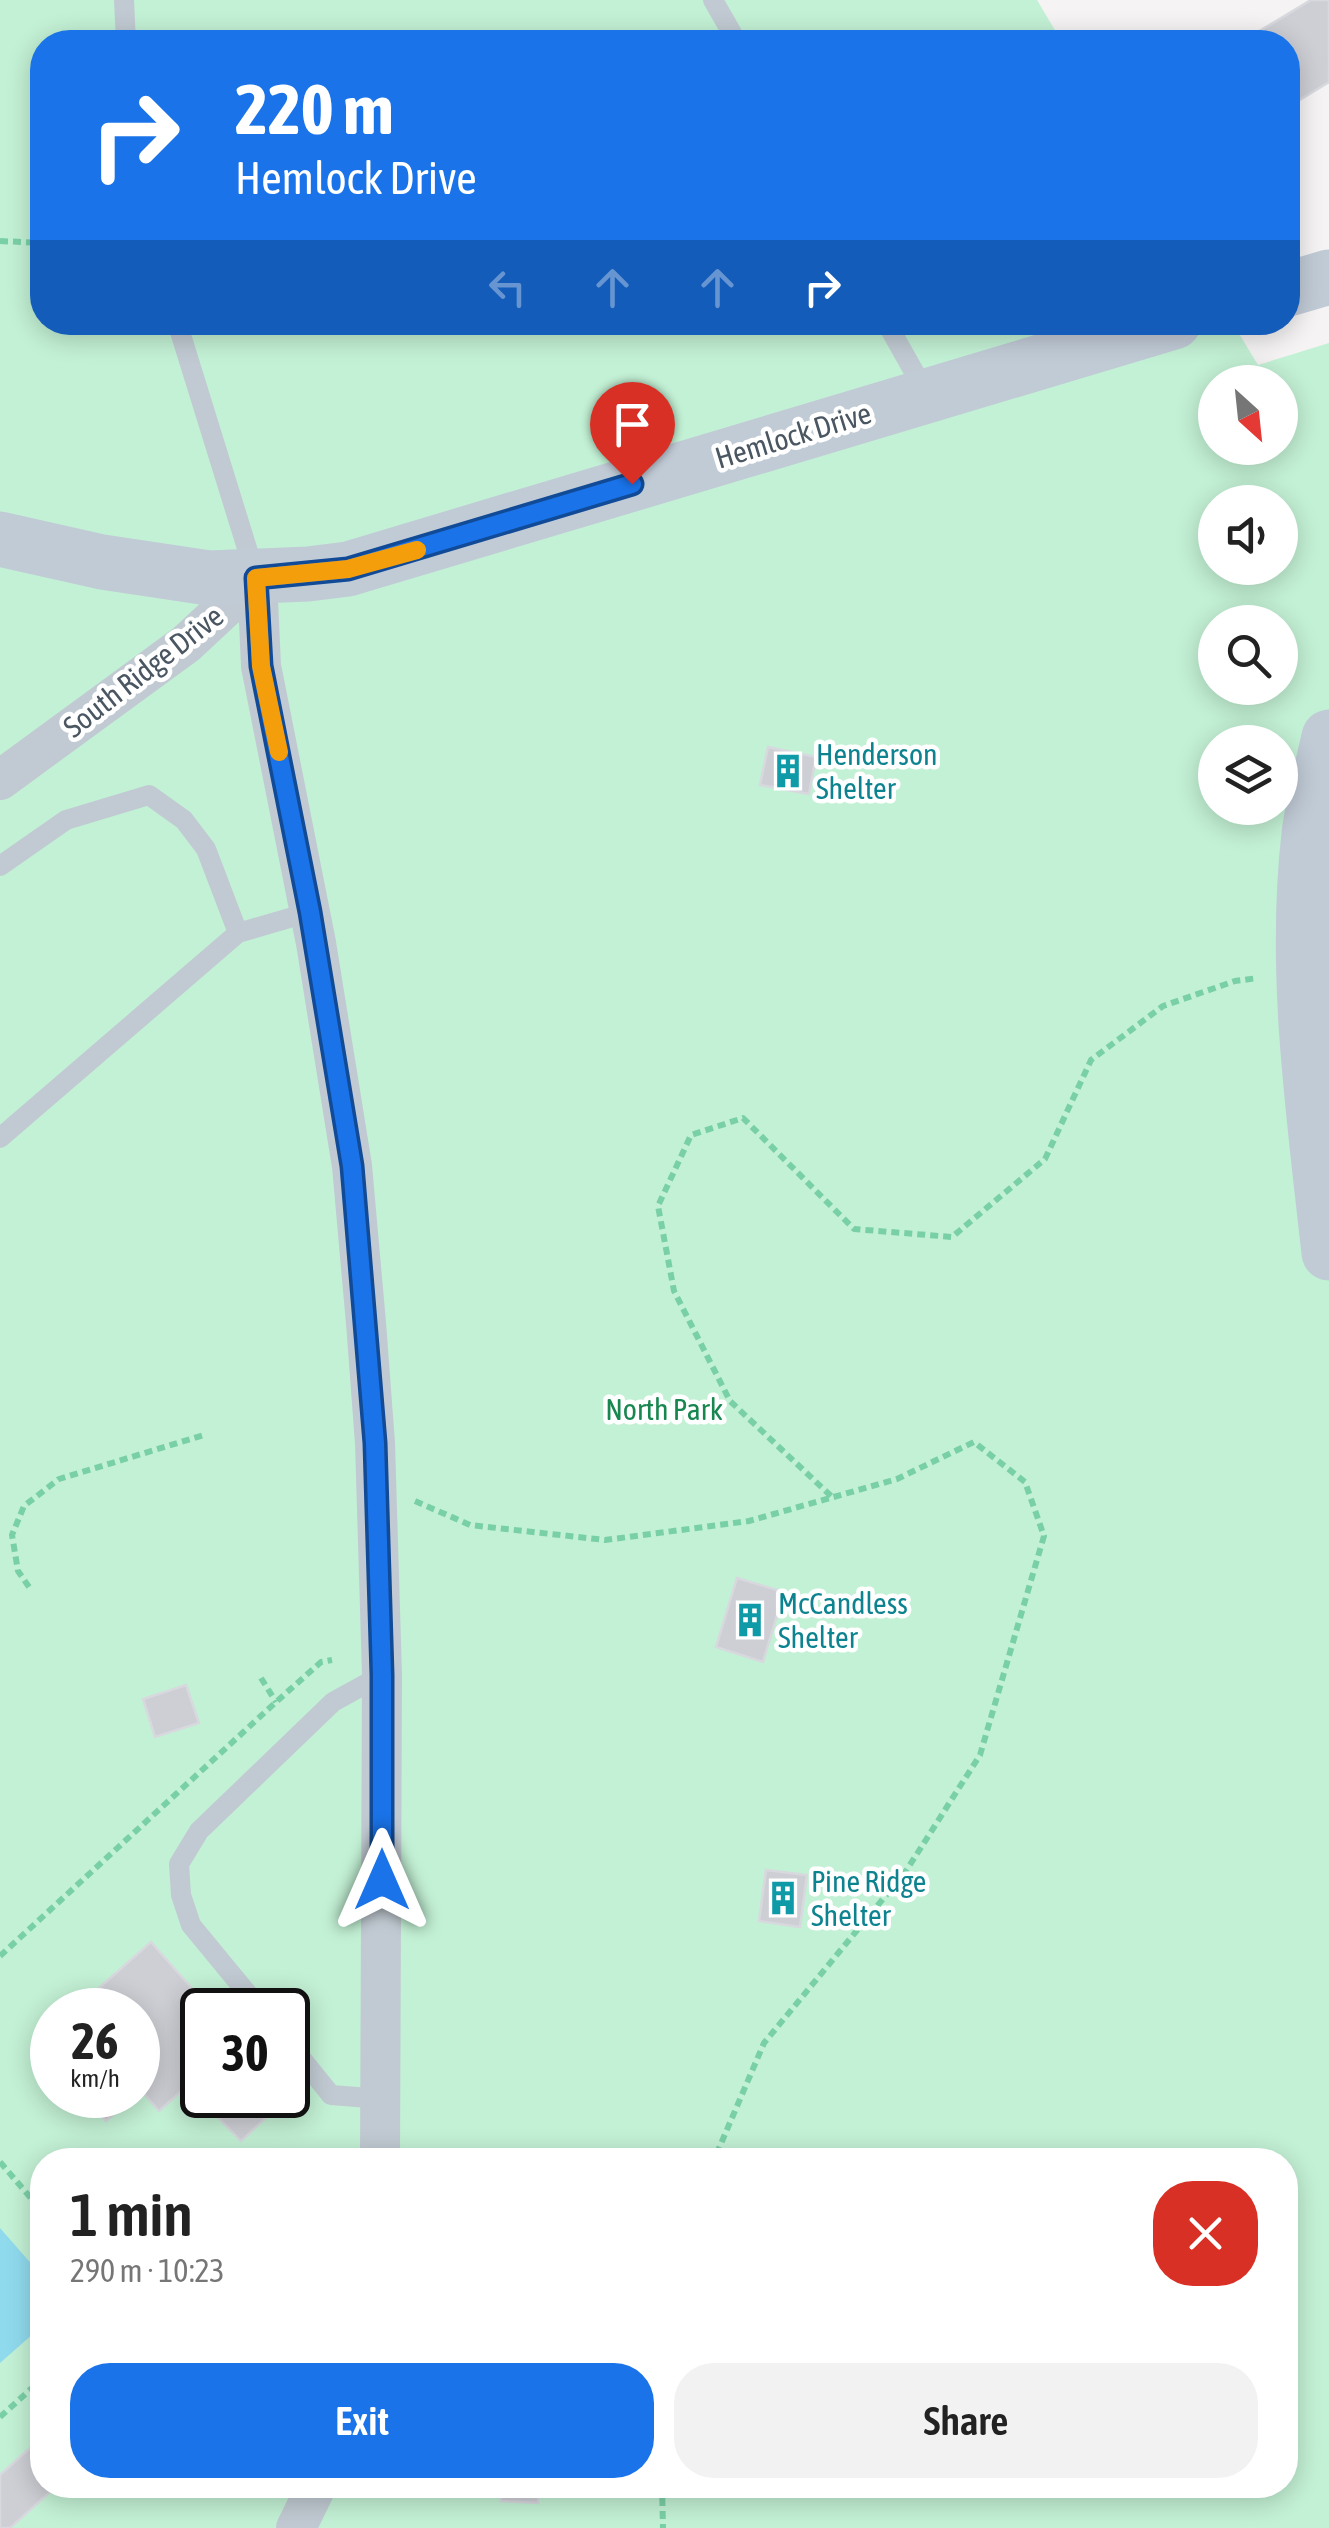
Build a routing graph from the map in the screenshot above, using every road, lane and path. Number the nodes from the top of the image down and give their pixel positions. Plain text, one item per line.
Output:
1 (124, 0) edge
2 (713, 0) edge
3 (125, 30) edge
4 (730, 30) edge
5 (0, 241) edge
6 (30, 242) edge
7 (1329, 277) edge
8 (1300, 285) edge
9 (182, 335) edge
10 (893, 335) edge
11 (1129, 335) edge
12 (927, 394) junction
13 (0, 539) edge
14 (256, 578) junction
15 (1329, 737) edge
16 (0, 780) edge
17 (0, 866) edge
18 (310, 912) junction
19 (238, 933) junction
20 (1304, 972) junction
21 (0, 1138) edge
22 (1329, 1253) edge
23 (204, 1435) dead end
24 (376, 1484) junction
25 (832, 1497) junction
26 (29, 1588) dead end
27 (332, 1660) dead end
28 (382, 1675) junction
29 (261, 1678) dead end
30 (276, 1702) junction
31 (0, 1956) edge
32 (243, 1988) edge
33 (310, 2068) edge
34 (382, 2098) junction
35 (380, 2148) edge
36 (719, 2148) edge
37 (0, 2162) edge
38 (30, 2197) edge
39 (30, 2389) edge
40 (0, 2417) edge
41 (311, 2498) edge
42 (662, 2498) edge
43 (296, 2528) edge
44 (663, 2528) edge

1 - 3 lane
2 - 4 lane
5 - 6 path
7 - 8 street
9 - 14 lane
10 - 12 lane
11 - 12 street, Hemlock Drive
12 - 14 street, Hemlock Drive
13 - 14 street, Hemlock Drive
14 - 16 street, South Ridge Drive
14 - 18 street, South Ridge Drive
15 - 20 street
17 - 19 lane
18 - 19 lane
18 - 24 street, South Ridge Drive
19 - 21 lane
20 - 22 street
20 - 25 path
23 - 26 path
24 - 25 path
24 - 28 street, South Ridge Drive
25 - 36 path
27 - 30 path
28 - 32 lane
28 - 34 street, South Ridge Drive
29 - 30 path
30 - 31 path
33 - 34 lane
34 - 35 street, South Ridge Drive
37 - 38 path
39 - 40 path
41 - 43 street
42 - 44 path

